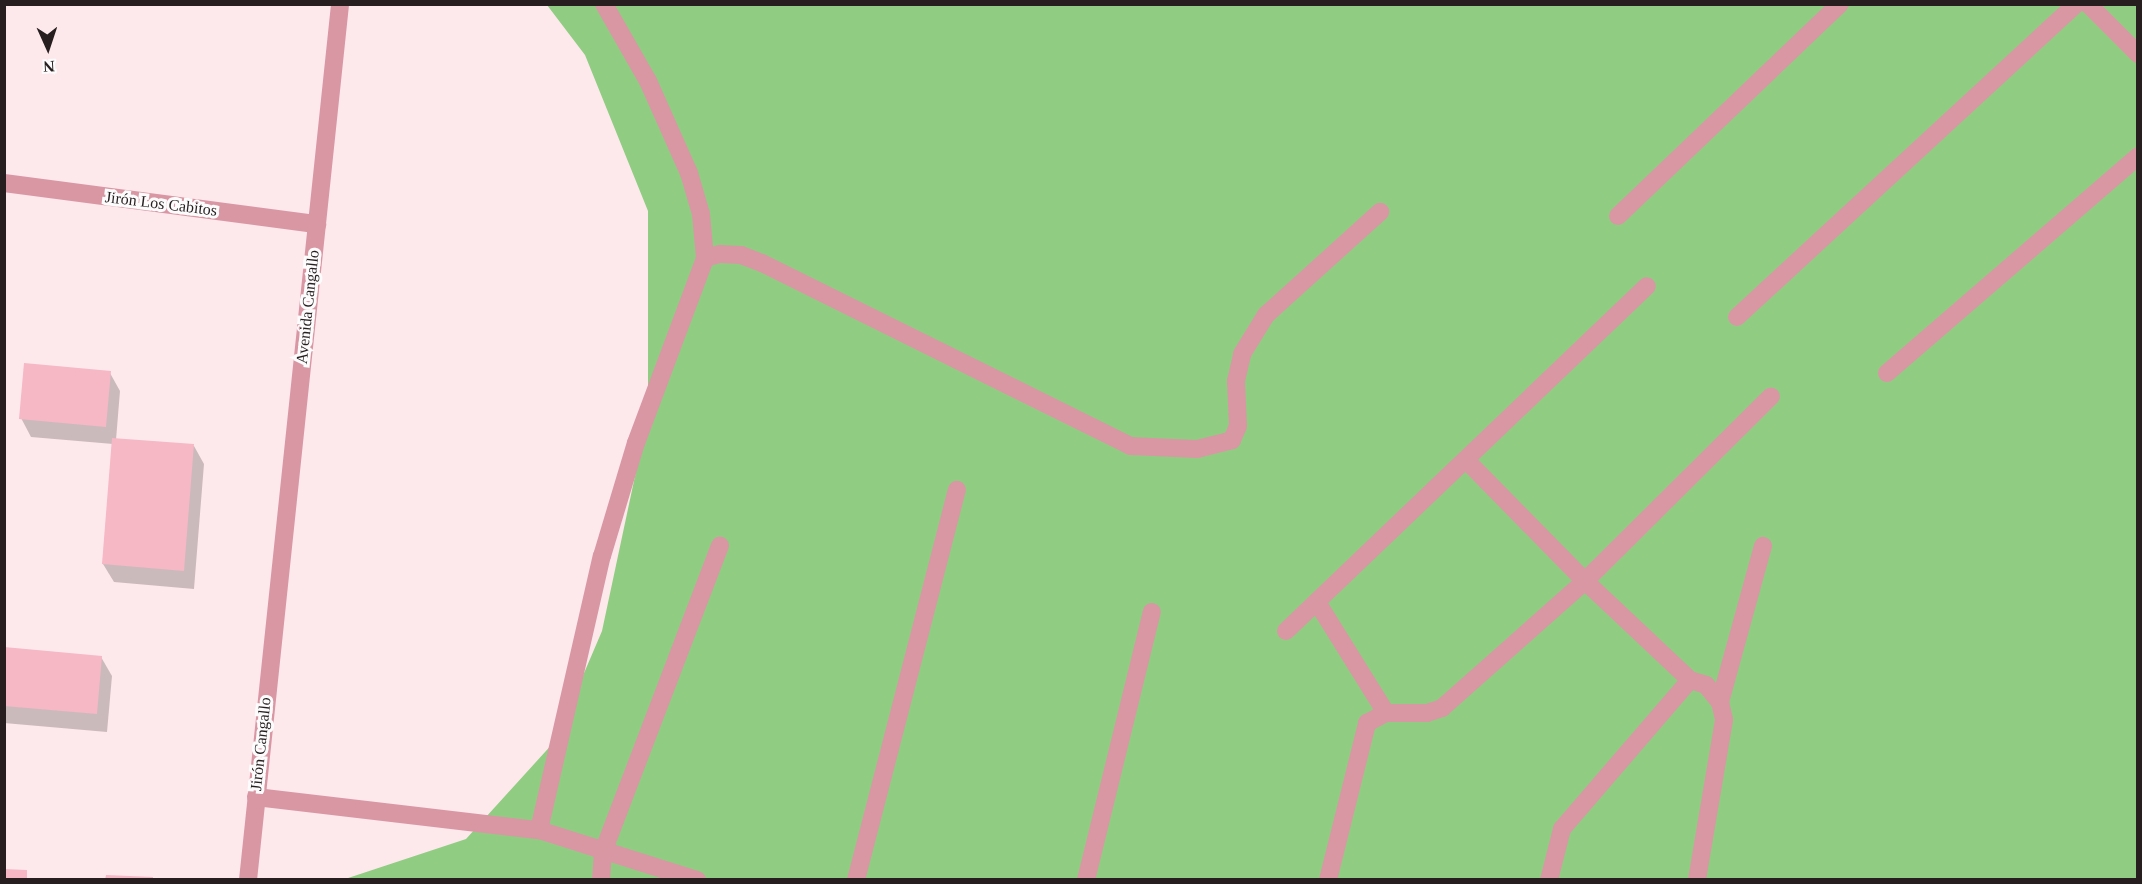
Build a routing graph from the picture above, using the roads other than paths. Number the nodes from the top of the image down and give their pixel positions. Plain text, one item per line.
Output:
1 (340, 4) edge
2 (604, 4) edge
3 (1840, 4) edge
4 (2076, 4) edge
5 (2088, 4) edge
6 (2138, 54) edge
7 (2138, 156) edge
8 (4, 183) edge
9 (1380, 212) dead end
10 (1618, 216) dead end
11 (317, 224) junction
12 (705, 258) junction
13 (1647, 286) dead end
14 (1737, 317) dead end
15 (1887, 373) dead end
16 (1771, 396) dead end
17 (1467, 461) junction
18 (957, 490) dead end
19 (720, 546) dead end
20 (1764, 546) dead end
21 (1585, 581) junction
22 (1317, 602) junction
23 (275, 610) joint
24 (1152, 612) dead end
25 (1286, 631) dead end
26 (1690, 680) junction
27 (1720, 702) junction
28 (1386, 713) junction
29 (256, 797) junction
30 (539, 830) junction
31 (603, 852) junction
32 (248, 879) edge
33 (601, 879) edge
34 (697, 879) edge
35 (856, 879) edge
36 (1086, 879) edge
37 (1328, 879) edge
38 (1549, 879) edge
39 (1697, 879) edge

1 - 11 street, Avenida Cangallo
2 - 12 street
3 - 10 street
4 - 14 street
5 - 6 street
7 - 15 street
8 - 11 street, Jirón Los Cabitos
9 - 12 street
11 - 23 street, Avenida Cangallo
12 - 30 street
13 - 17 street
16 - 21 street
17 - 21 street
17 - 22 street
18 - 35 street
19 - 31 street
20 - 27 street
21 - 26 street
21 - 28 street
22 - 25 street
22 - 28 street
23 - 29 street, Jirón Cangallo
24 - 36 street
26 - 27 street
26 - 38 street
27 - 39 street
28 - 37 street
29 - 30 street
29 - 32 street, Jirón Cangallo
30 - 31 street
31 - 33 street
31 - 34 street

